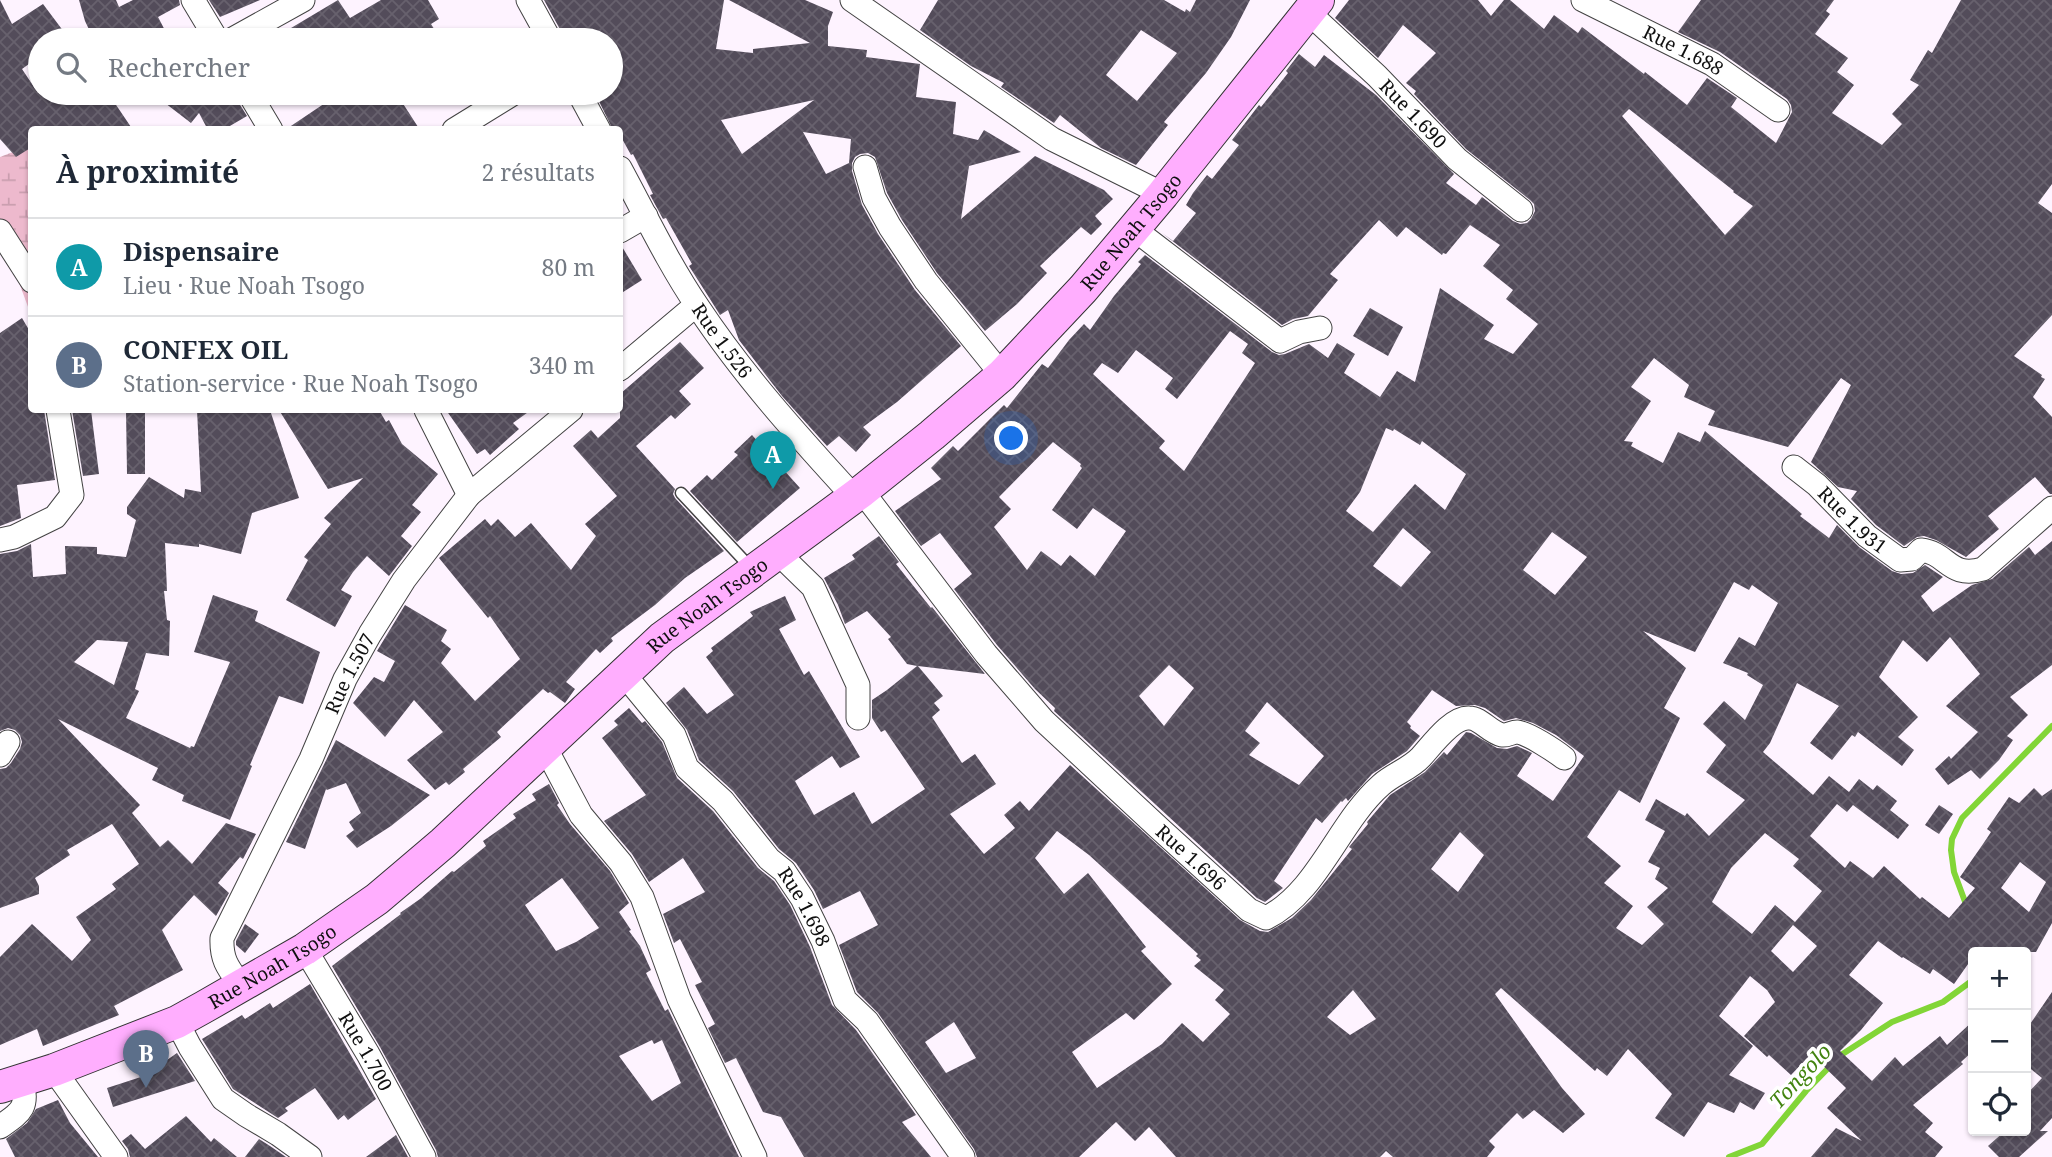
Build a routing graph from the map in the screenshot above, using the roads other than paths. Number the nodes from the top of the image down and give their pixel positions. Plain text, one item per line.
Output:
1 (193, 0) edge
2 (303, 0) edge
3 (528, 0) edge
4 (852, 0) edge
5 (1583, 0) edge
6 (1313, 6) edge
7 (210, 28) edge
8 (252, 28) edge
9 (543, 28) edge
10 (256, 105) edge
11 (495, 105) edge
12 (585, 105) edge
13 (1778, 110) dead end
14 (269, 126) edge
15 (460, 126) edge
16 (597, 126) edge
17 (865, 167) dead end
18 (623, 174) edge
19 (1163, 194) junction
20 (1521, 211) dead end
21 (646, 216) junction
22 (623, 229) edge
23 (1134, 229) junction
24 (0, 232) edge
25 (28, 275) edge
26 (696, 305) junction
27 (1320, 328) dead end
28 (623, 366) edge
29 (1002, 375) junction
30 (58, 413) edge
31 (428, 413) edge
32 (567, 413) edge
33 (1794, 467) dead end
34 (681, 493) dead end
35 (857, 494) junction
36 (469, 495) junction
37 (2052, 508) edge
38 (0, 540) edge
39 (765, 561) junction
40 (623, 673) junction
41 (858, 718) dead end
42 (545, 747) junction
43 (1563, 758) dead end
44 (305, 949) junction
45 (242, 987) junction
46 (177, 1022) junction
47 (54, 1070) junction
48 (11, 1084) edge
49 (0, 1127) edge
50 (116, 1157) edge
51 (310, 1157) edge
52 (424, 1157) edge
53 (755, 1157) edge
54 (963, 1157) edge

1 - 7 street
2 - 8 street
3 - 9 street
4 - 19 street
5 - 13 street, Rue 1.688
6 - 19 main road, Rue Noah Tsogo
6 - 20 street, Rue 1.690
10 - 14 street
11 - 15 street
12 - 16 street
17 - 29 street
18 - 21 street, Rue 1.526
19 - 23 main road, Rue Noah Tsogo
21 - 22 street
21 - 26 street, Rue 1.526
23 - 27 street
23 - 29 main road, Rue Noah Tsogo
24 - 25 street
26 - 28 street
26 - 35 street, Rue 1.526
29 - 35 main road, Rue Noah Tsogo
30 - 38 street
31 - 36 street
32 - 36 street, Rue 1.507
33 - 37 street, Rue 1.931
34 - 39 lane
35 - 39 main road, Rue Noah Tsogo
35 - 43 street, Rue 1.696
36 - 45 street, Rue 1.507
39 - 40 main road, Rue Noah Tsogo
39 - 41 street
40 - 42 main road, Rue Noah Tsogo
40 - 54 street, Rue 1.698
42 - 44 main road, Rue Noah Tsogo
42 - 53 street
44 - 45 main road, Rue Noah Tsogo
44 - 52 street, Rue 1.700
45 - 46 main road, Rue Noah Tsogo
46 - 47 main road, Rue Noah Tsogo
46 - 51 street
47 - 48 main road, Rue Noah Tsogo
47 - 50 street
48 - 49 street

